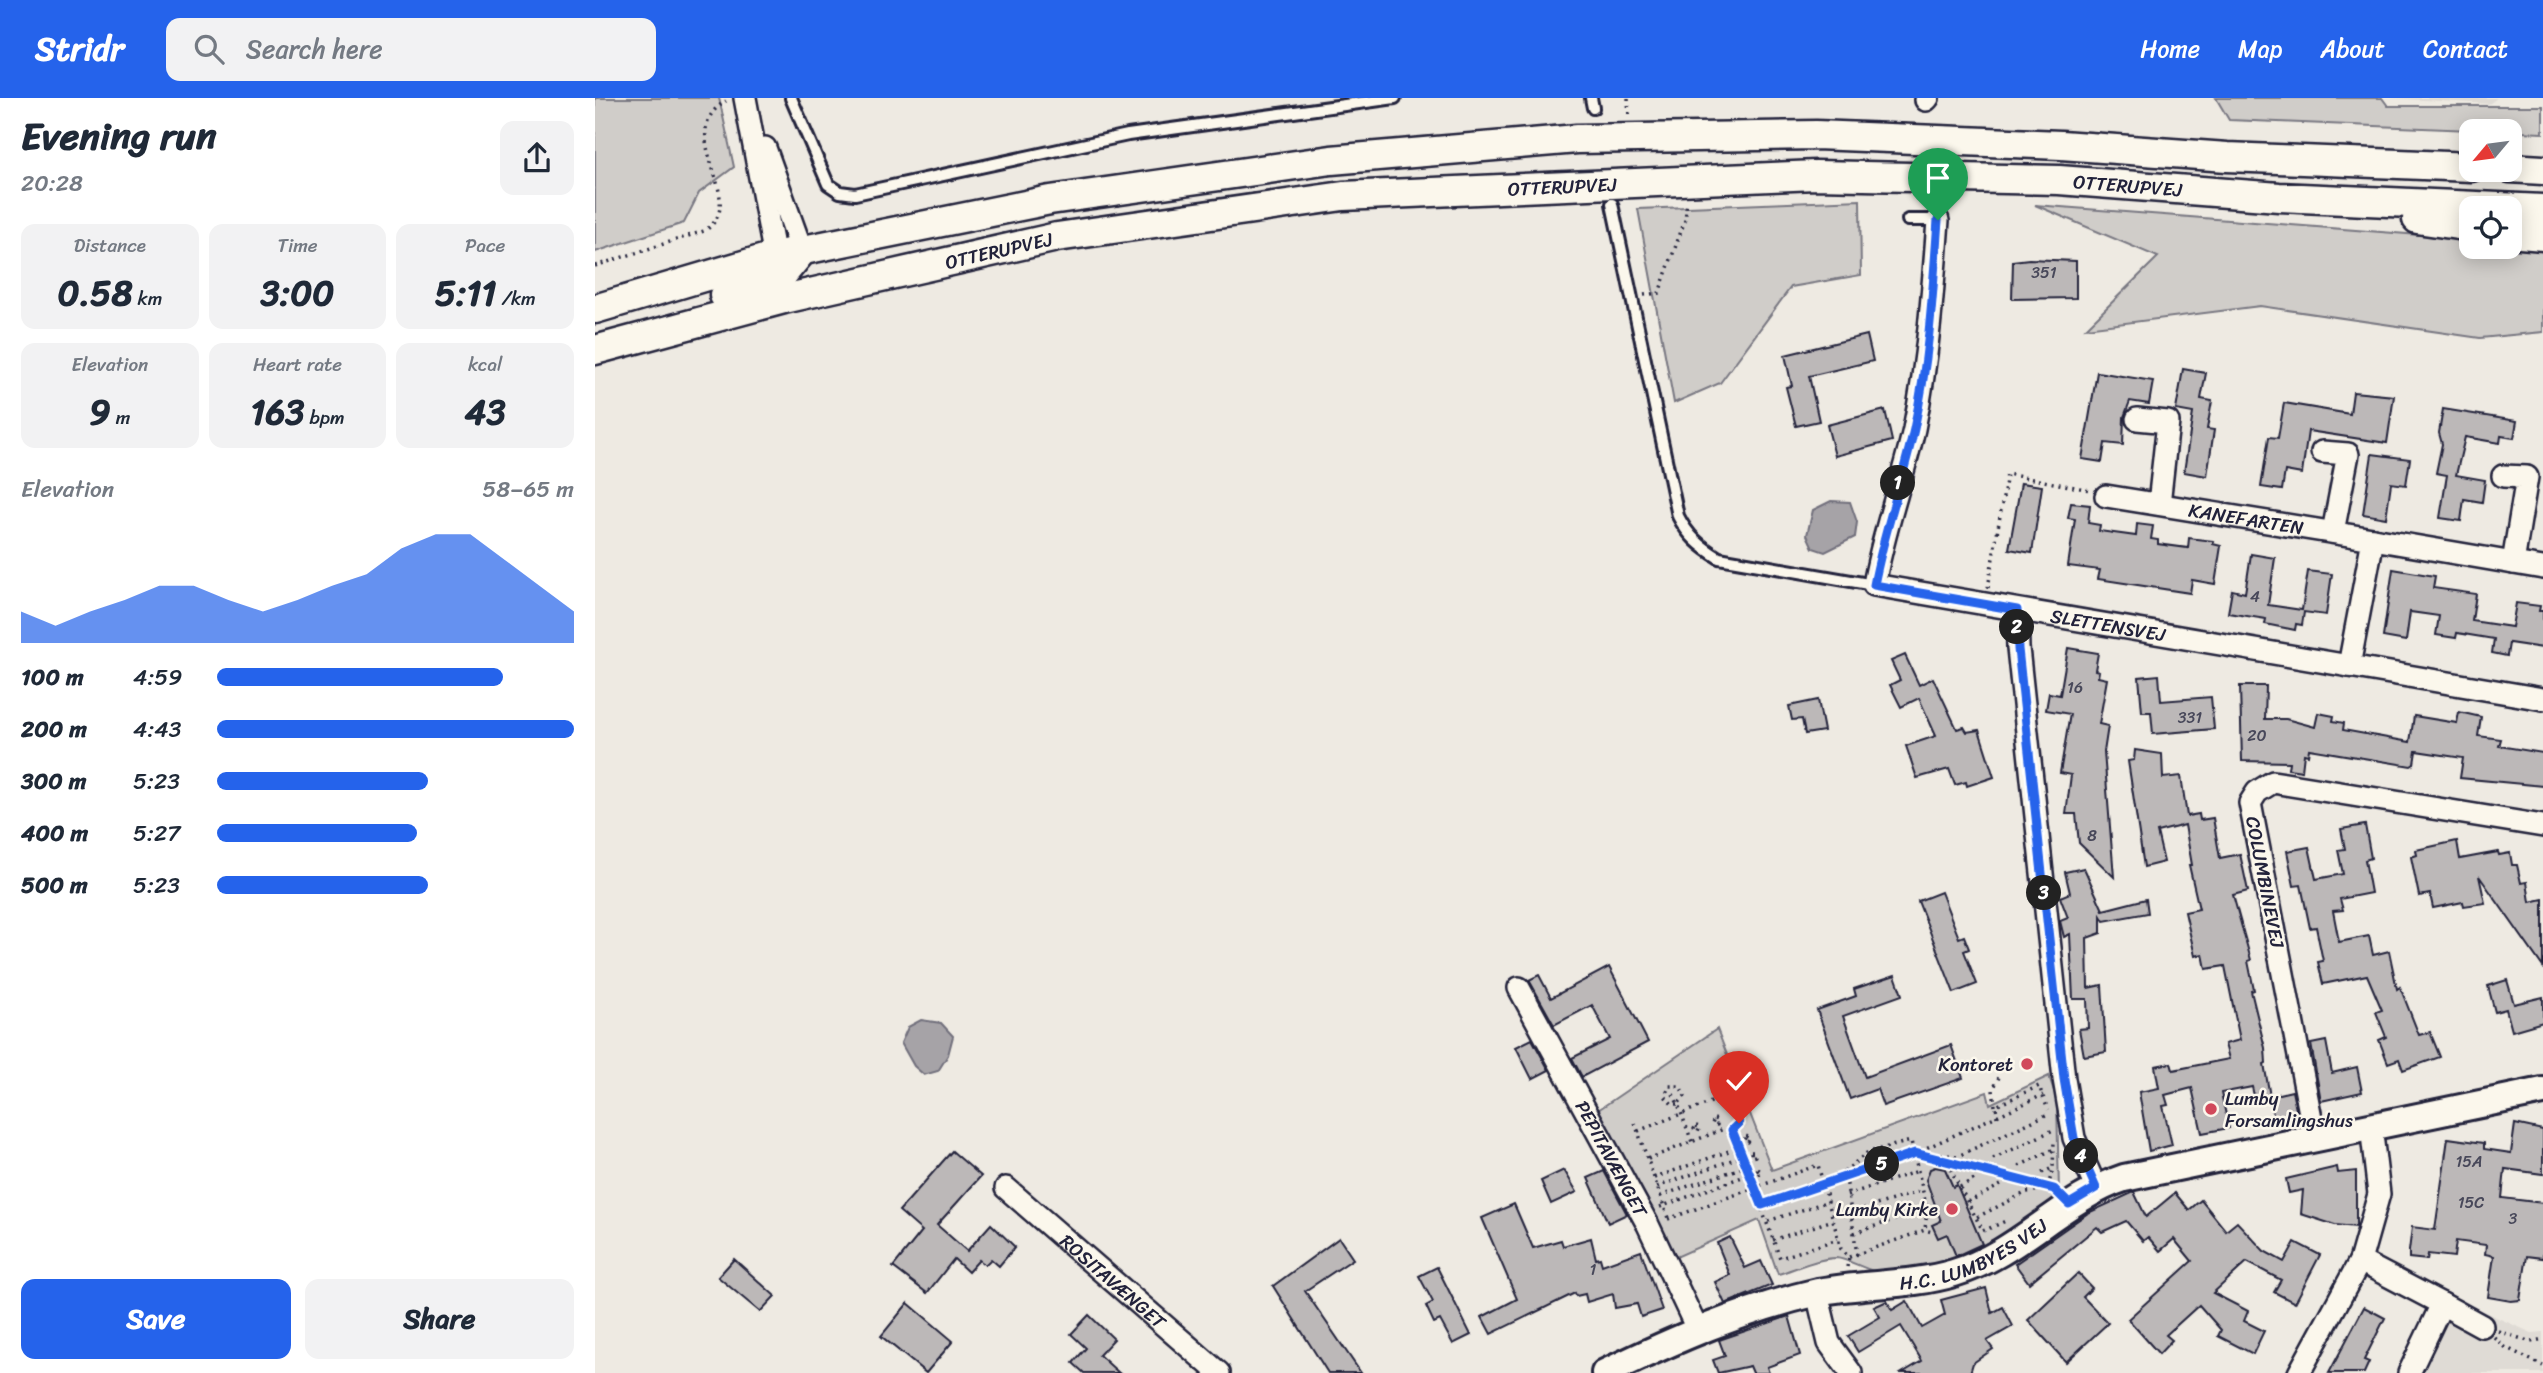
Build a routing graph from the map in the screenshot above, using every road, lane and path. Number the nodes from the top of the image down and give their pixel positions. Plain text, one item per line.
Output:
1 (734, 98) edge
2 (746, 98) edge
3 (791, 98) edge
4 (1395, 98) edge
5 (1628, 98) edge
6 (1630, 120) dead end
7 (2543, 153) edge
8 (2522, 154) edge
9 (2459, 155) edge
10 (2285, 159) junction
11 (2459, 166) edge
12 (2522, 169) edge
13 (2543, 170) edge
14 (1686, 193) dead end
15 (2279, 197) junction
16 (1612, 204) dead end
17 (2543, 209) edge
18 (1908, 220) dead end
19 (1938, 220) joint
20 (2459, 225) edge
21 (2522, 234) edge
22 (2543, 236) edge
23 (802, 251) junction
24 (595, 265) edge
25 (779, 278) junction
26 (1632, 296) junction
27 (595, 309) edge
28 (596, 349) edge
29 (2137, 419) dead end
30 (2322, 452) dead end
31 (2503, 476) dead end
32 (2106, 496) joint
33 (2159, 504) junction
34 (2333, 532) junction
35 (2373, 539) junction
36 (2513, 563) junction
37 (2543, 568) edge
38 (1874, 585) junction
39 (1985, 605) junction
40 (2017, 610) junction
41 (2349, 666) junction
42 (2543, 699) edge
43 (2543, 826) edge
44 (1519, 988) dead end
45 (2000, 1075) dead end
46 (2543, 1091) edge
47 (1674, 1094) dead end
48 (2043, 1095) junction
49 (1724, 1097) dead end
50 (1678, 1104) junction
51 (1996, 1106) junction
52 (2050, 1113) junction
53 (1681, 1114) junction
54 (1997, 1117) junction
55 (1635, 1124) dead end
56 (1735, 1124) dead end
57 (1716, 1125) dead end
58 (2371, 1126) junction
59 (1732, 1130) junction
60 (2053, 1130) junction
61 (1638, 1131) junction
62 (1718, 1131) junction
63 (1698, 1132) dead end
64 (1701, 1138) junction
65 (2315, 1139) junction
66 (1745, 1140) dead end
67 (1692, 1142) junction
68 (1739, 1145) junction
69 (2055, 1149) junction
70 (1915, 1153) junction
71 (1750, 1156) dead end
72 (1744, 1157) junction
73 (1648, 1159) junction
74 (1993, 1159) dead end
75 (1946, 1162) junction
76 (1747, 1166) junction
77 (2019, 1166) dead end
78 (2053, 1168) junction
79 (1919, 1171) junction
80 (1756, 1172) dead end
81 (2042, 1173) dead end
82 (1750, 1174) junction
83 (1845, 1176) junction
84 (1654, 1178) junction
85 (1976, 1178) dead end
86 (2003, 1184) dead end
87 (1824, 1185) junction
88 (1657, 1187) junction
89 (1960, 1187) junction
90 (2048, 1187) junction
91 (1006, 1188) dead end
92 (1755, 1188) junction
93 (2042, 1188) junction
94 (2096, 1188) junction
95 (1922, 1191) junction
96 (1847, 1195) junction
97 (1660, 1196) junction
98 (2042, 1199) dead end
99 (1829, 1201) junction
100 (1968, 1202) junction
101 (2069, 1204) junction
102 (1707, 1205) junction
103 (1762, 1205) junction
104 (1664, 1206) junction
105 (1701, 1207) junction
106 (1927, 1209) junction
107 (1710, 1211) dead end
108 (1850, 1213) junction
109 (1704, 1214) dead end
110 (1976, 1217) junction
111 (1833, 1220) junction
112 (2009, 1220) dead end
113 (1768, 1221) junction
114 (1925, 1230) junction
115 (1933, 1232) dead end
116 (1854, 1233) junction
117 (1838, 1239) junction
118 (1773, 1240) junction
119 (1857, 1255) junction
120 (2360, 1261) junction
121 (1817, 1293) junction
122 (2442, 1304) junction
123 (2482, 1326) junction
124 (1698, 1331) junction
125 (2543, 1339) edge
126 (2543, 1366) edge
127 (1219, 1373) edge
128 (1605, 1373) edge
129 (1851, 1373) edge
130 (2299, 1373) edge
131 (2409, 1373) edge

1 - 24 path
2 - 23 street
2 - 25 street
3 - 4 lane
5 - 6 path
7 - 8 main road
9 - 10 main road
10 - 11 main road, OTTERUPVEJ
10 - 23 main road, OTTERUPVEJ
12 - 13 main road
14 - 26 path
15 - 17 main road, OTTERUPVEJ
15 - 20 main road
15 - 25 main road, OTTERUPVEJ
16 - 26 lane
18 - 19 lane
19 - 38 street
21 - 22 main road
23 - 25 main road
25 - 27 main road, OTTERUPVEJ
25 - 28 main road, OTTERUPVEJ
26 - 38 lane
29 - 33 street
30 - 34 street
31 - 36 street
32 - 33 street, KANEFARTEN
32 - 39 path
33 - 34 street, KANEFARTEN
34 - 35 street, KANEFARTEN
35 - 36 street, KANEFARTEN
35 - 41 street
36 - 37 street, KANEFARTEN
38 - 39 street, SLETTENSVEJ
39 - 40 street, SLETTENSVEJ
40 - 41 street, SLETTENSVEJ
40 - 94 street
41 - 42 street, SLETTENSVEJ
43 - 65 street, COLUMBINEVEJ
44 - 124 street, PEPITAVÆNGET
45 - 51 path
46 - 58 street, H.C. LUMBYES VEJ
47 - 50 path
48 - 51 path
48 - 52 path
48 - 54 path
49 - 53 path
50 - 50 path
50 - 53 path
51 - 54 path
52 - 60 path
52 - 70 path
53 - 61 path
53 - 67 path
54 - 70 path
55 - 61 path
56 - 59 path
57 - 62 path
58 - 65 street, H.C. LUMBYES VEJ
58 - 120 street
59 - 62 path
59 - 68 path
60 - 69 path
60 - 74 path
61 - 73 path
62 - 64 path
63 - 64 path
64 - 67 path
65 - 94 street, H.C. LUMBYES VEJ
66 - 68 path
67 - 73 path
68 - 72 path
68 - 84 path
69 - 77 path
69 - 78 path
70 - 75 path
70 - 79 path
70 - 83 path
70 - 83 path
71 - 72 path
72 - 76 path
72 - 88 path
73 - 84 path
75 - 89 path
75 - 93 path
76 - 82 path
76 - 97 path
78 - 81 path
78 - 90 path
79 - 95 path
79 - 96 path
80 - 82 path
82 - 92 path
82 - 104 path
83 - 87 path
83 - 96 path
84 - 88 path
85 - 89 path
86 - 100 path
87 - 92 path
87 - 99 path
87 - 103 path
88 - 97 path
89 - 100 path
90 - 93 path
90 - 101 path
91 - 127 street, ROSITAVÆNGET
92 - 102 path
92 - 103 path
93 - 98 path
93 - 110 path
94 - 101 street, H.C. LUMBYES VEJ
95 - 106 path
95 - 108 path
96 - 108 path
97 - 104 path
99 - 111 path
99 - 113 path
100 - 110 path
101 - 121 street, H.C. LUMBYES VEJ
102 - 105 path
102 - 107 path
103 - 113 path
104 - 105 path
105 - 109 path
106 - 114 path
106 - 116 path
108 - 116 path
110 - 112 path
111 - 117 path
111 - 118 path
113 - 118 path
114 - 115 path
114 - 119 path
116 - 119 path
117 - 118 path
117 - 119 path
120 - 122 street
120 - 130 street
121 - 124 street, H.C. LUMBYES VEJ
121 - 129 street
122 - 123 street
122 - 131 street
123 - 125 path
123 - 126 path
124 - 128 street, H.C. LUMBYES VEJ

